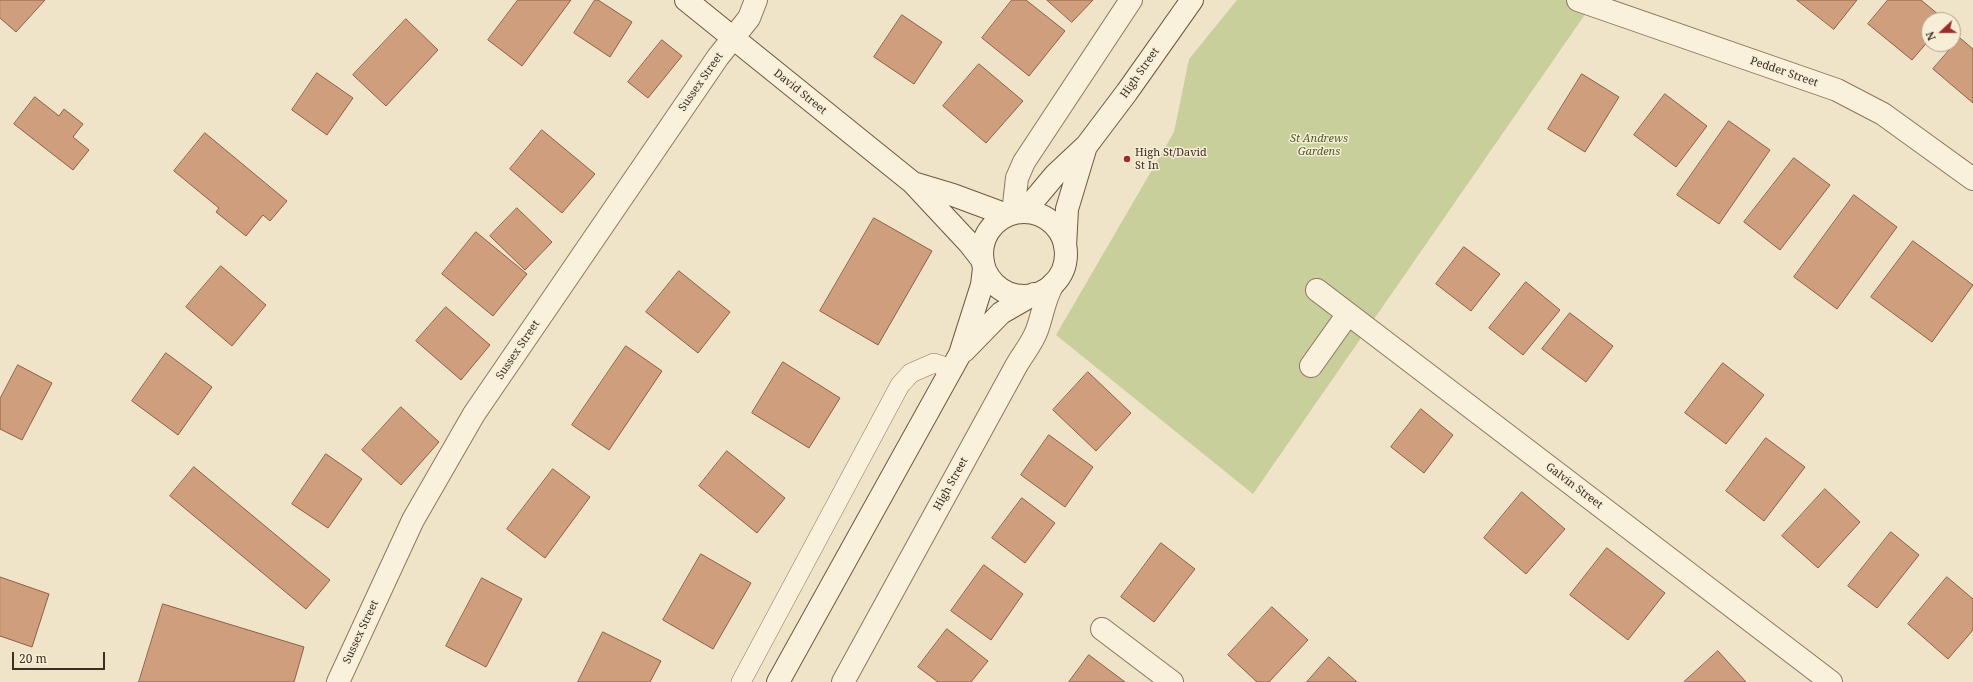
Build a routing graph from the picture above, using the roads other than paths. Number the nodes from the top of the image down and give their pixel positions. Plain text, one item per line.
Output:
1 (686, 0) edge
2 (756, 0) edge
3 (1132, 0) edge
4 (1192, 0) edge
5 (1578, 0) edge
6 (733, 38) junction
7 (1087, 145) junction
8 (1973, 179) edge
9 (914, 183) junction
10 (1013, 213) junction
11 (1065, 249) junction
12 (984, 264) junction
13 (1053, 284) junction
14 (1317, 290) dead end
15 (1034, 294) junction
16 (1348, 314) junction
17 (956, 362) junction
18 (1311, 366) dead end
19 (1102, 629) dead end
20 (338, 682) edge
21 (741, 682) edge
22 (778, 682) edge
23 (843, 682) edge
24 (1172, 682) edge
25 (1831, 682) edge

1 - 6 street, David Street
2 - 6 street, Sussex Street
3 - 10 street
4 - 7 street, High Street
5 - 8 street, Pedder Street
6 - 9 street, David Street
6 - 20 street, Sussex Street
7 - 10 street, High Street
7 - 11 street, High Street
9 - 10 street, David Street
9 - 12 street, David Street
10 - 11 street
10 - 12 street
11 - 13 street
12 - 15 street
12 - 17 street
13 - 15 street
13 - 23 street, High Street
14 - 16 street, Galvin Street
15 - 17 street
16 - 18 street
16 - 25 street, Galvin Street
17 - 21 lane
17 - 22 street
19 - 24 street

